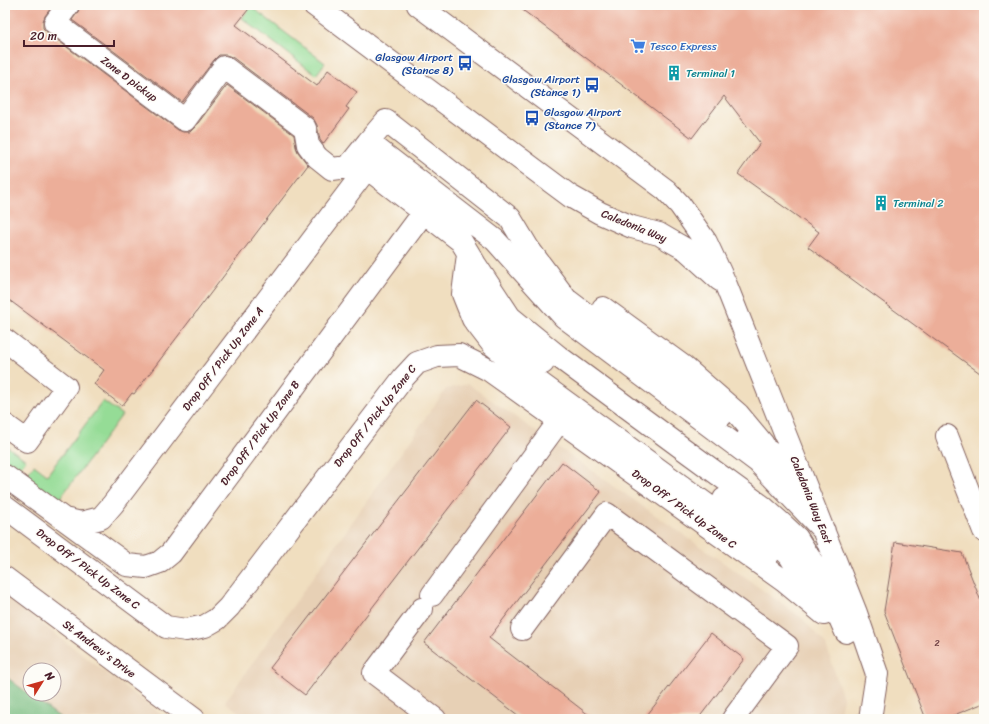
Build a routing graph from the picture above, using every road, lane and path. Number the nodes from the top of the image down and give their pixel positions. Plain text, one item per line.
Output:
1 (68, 5) edge
2 (314, 5) edge
3 (418, 5) edge
4 (368, 142) junction
5 (424, 212) junction
6 (472, 259) junction
7 (726, 285) junction
8 (5, 340) edge
9 (560, 420) junction
10 (5, 425) edge
11 (947, 436) dead end
12 (5, 476) edge
13 (808, 491) junction
14 (5, 507) edge
15 (64, 519) junction
16 (824, 531) junction
17 (984, 531) edge
18 (5, 578) edge
19 (824, 614) junction
20 (522, 629) dead end
21 (846, 632) junction
22 (871, 712) edge
23 (194, 719) edge
24 (435, 719) edge
25 (734, 719) edge

1 - 4 street, Zone D pickup
2 - 7 street, Caledonia Way
3 - 7 street
4 - 13 street
4 - 16 street
5 - 6 street
5 - 15 street, Drop Off / Pick Up Zone A
5 - 15 street, Drop Off / Pick Up Zone B
6 - 19 street
6 - 21 street
7 - 13 street, Caledonia Way East
8 - 10 street
9 - 14 street, Drop Off / Pick Up Zone C
9 - 19 street, Drop Off / Pick Up Zone C
9 - 24 street
11 - 17 street
12 - 15 street, Drop Off / Pick Up Zone B
13 - 16 street, Caledonia Way East
16 - 22 street, Caledonia Way East
18 - 23 street, St Andrew's Drive
19 - 21 street, Drop Off / Pick Up Zone C
20 - 25 street
21 - 22 street

